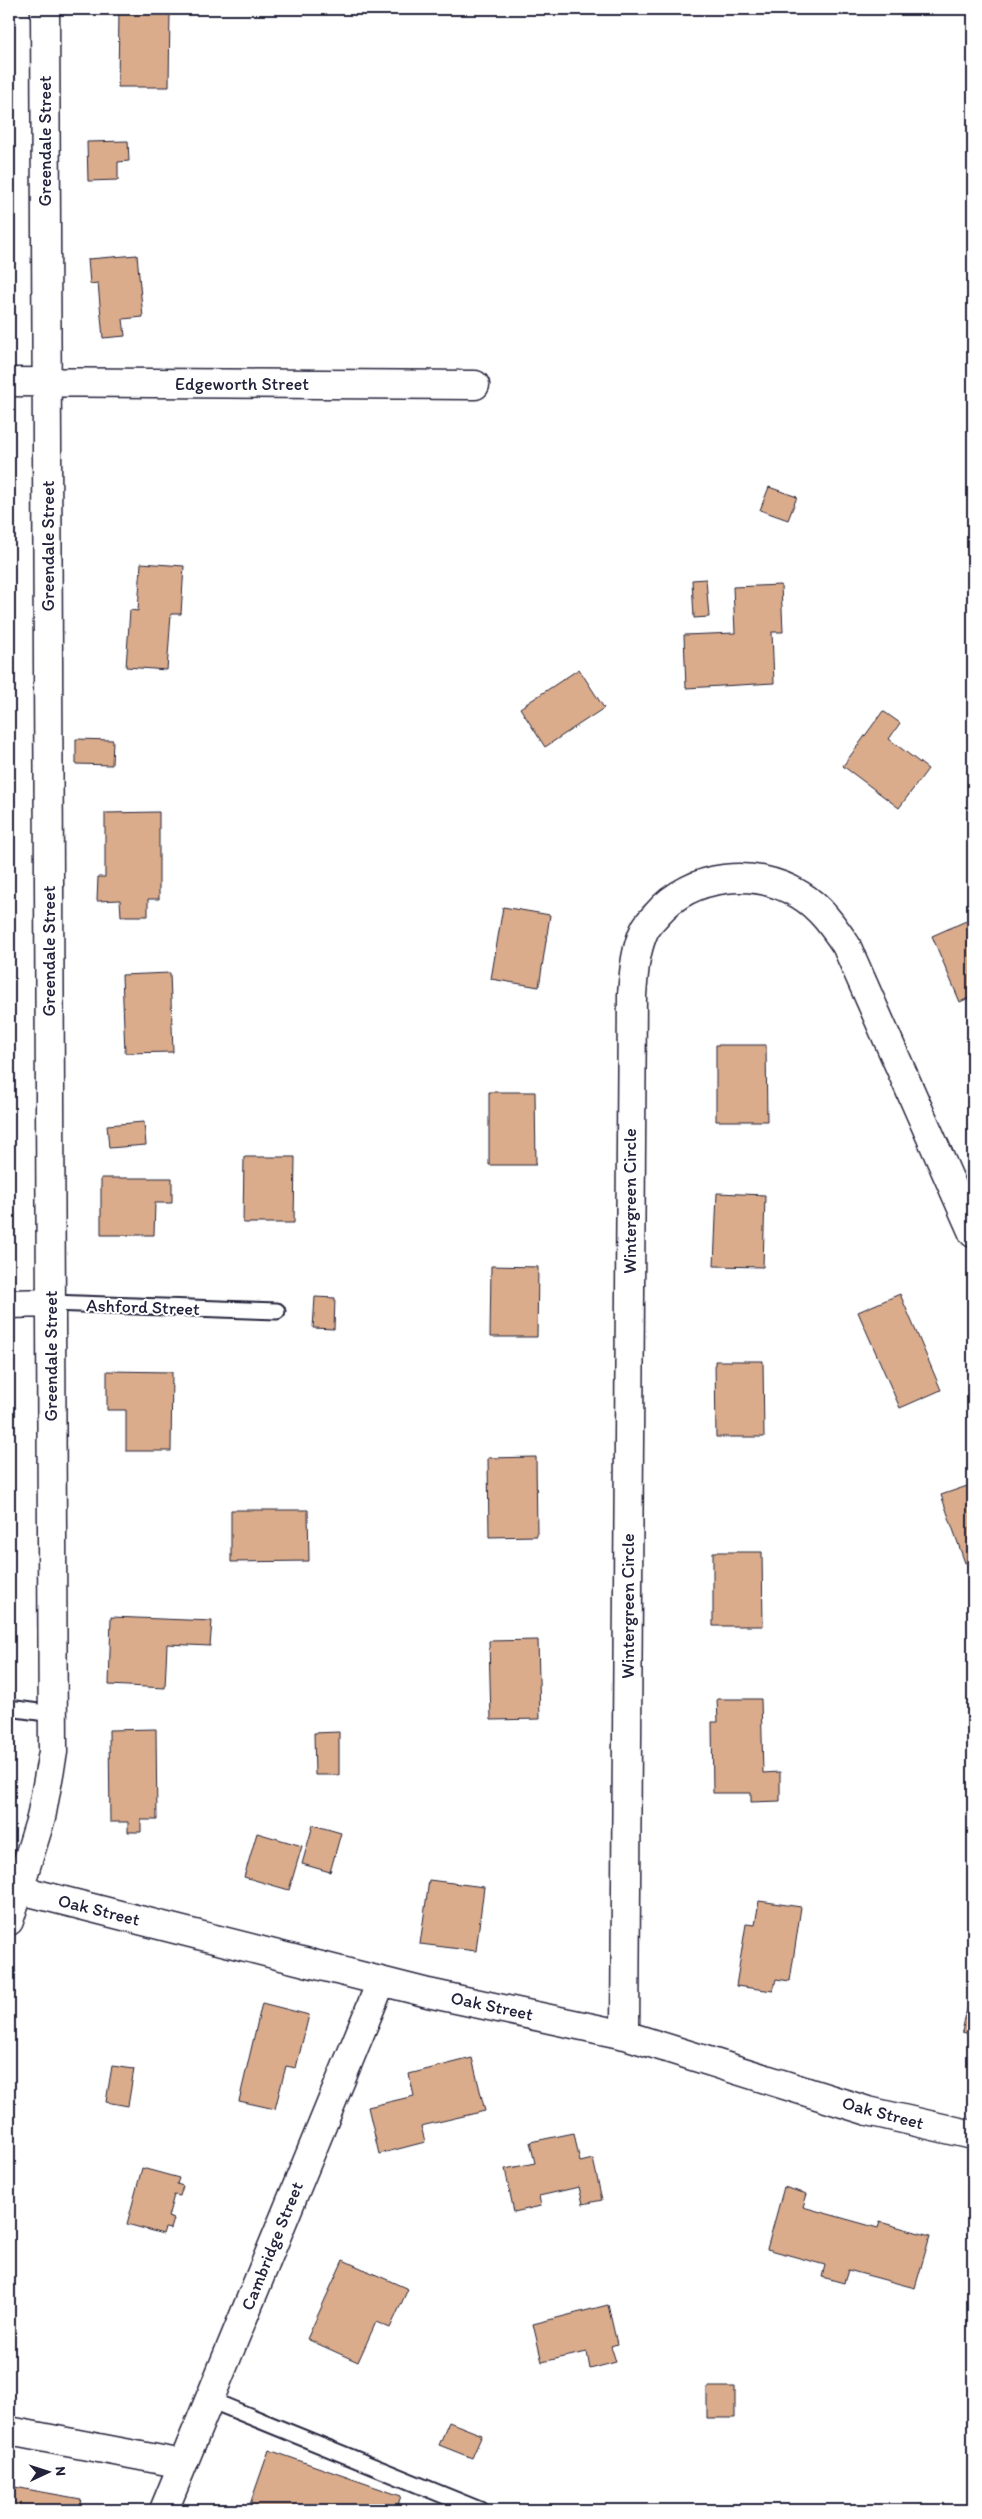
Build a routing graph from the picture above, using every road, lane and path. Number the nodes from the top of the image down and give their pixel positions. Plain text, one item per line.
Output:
1 (45, 9) edge
2 (9, 382) edge
3 (47, 383) junction
4 (475, 384) dead end
5 (973, 1233) edge
6 (50, 1303) junction
7 (9, 1304) edge
8 (277, 1311) dead end
9 (9, 1708) edge
10 (53, 1714) junction
11 (14, 1888) edge
12 (9, 1921) edge
13 (381, 1982) junction
14 (625, 2035) junction
15 (973, 2136) edge
16 (210, 2400) junction
17 (9, 2431) edge
18 (183, 2464) junction
19 (164, 2510) edge
20 (480, 2510) edge

1 - 3 street, Greendale Street
2 - 3 street, Edgeworth Street
3 - 4 street, Edgeworth Street
3 - 6 street, Greendale Street
5 - 14 street, Wintergreen Circle
6 - 7 street, Ashford Street
6 - 8 lane, Ashford Street
6 - 10 street, Greendale Street
9 - 10 lane
10 - 11 street, Greendale Street
11 - 12 street, Greendale Street
11 - 13 street, Oak Street
13 - 14 street, Oak Street
13 - 16 street, Cambridge Street
14 - 15 street, Oak Street
16 - 18 street, Cambridge Street
16 - 20 lane
17 - 18 street
18 - 19 street, Cambridge Street

